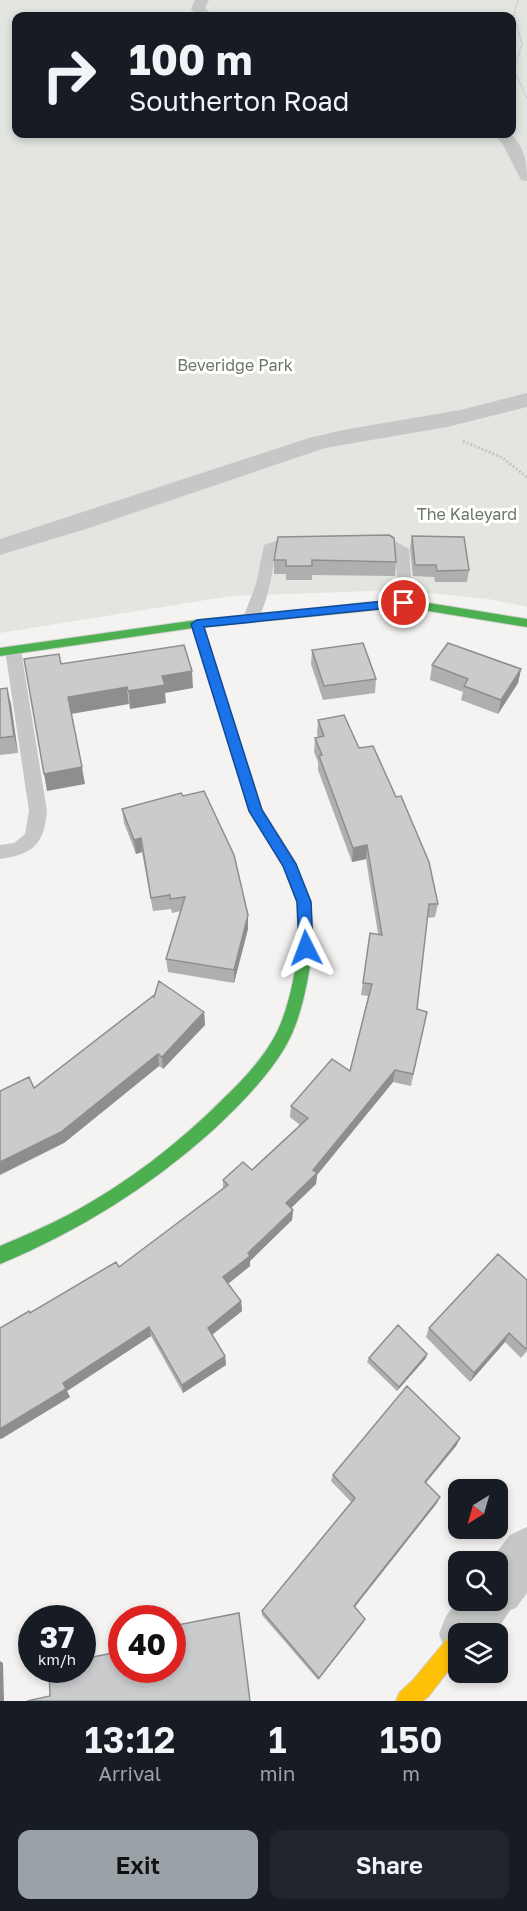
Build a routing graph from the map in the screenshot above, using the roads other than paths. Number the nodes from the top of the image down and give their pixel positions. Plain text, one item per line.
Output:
1 (506, 138) edge
2 (527, 176) edge
3 (527, 400) edge
4 (310, 544) edge
5 (357, 544) edge
6 (0, 547) edge
7 (404, 578) dead end
8 (251, 618) junction
9 (527, 623) edge
10 (197, 624) junction
11 (7, 651) edge
12 (0, 852) edge
13 (0, 1255) edge
14 (527, 1552) edge
15 (508, 1577) edge
16 (448, 1654) edge
17 (407, 1701) edge

1 - 2 street
3 - 6 street
4 - 8 lane
5 - 7 lane
8 - 9 street
8 - 10 street
10 - 11 street
10 - 13 street
11 - 12 lane
14 - 15 street
16 - 17 street

